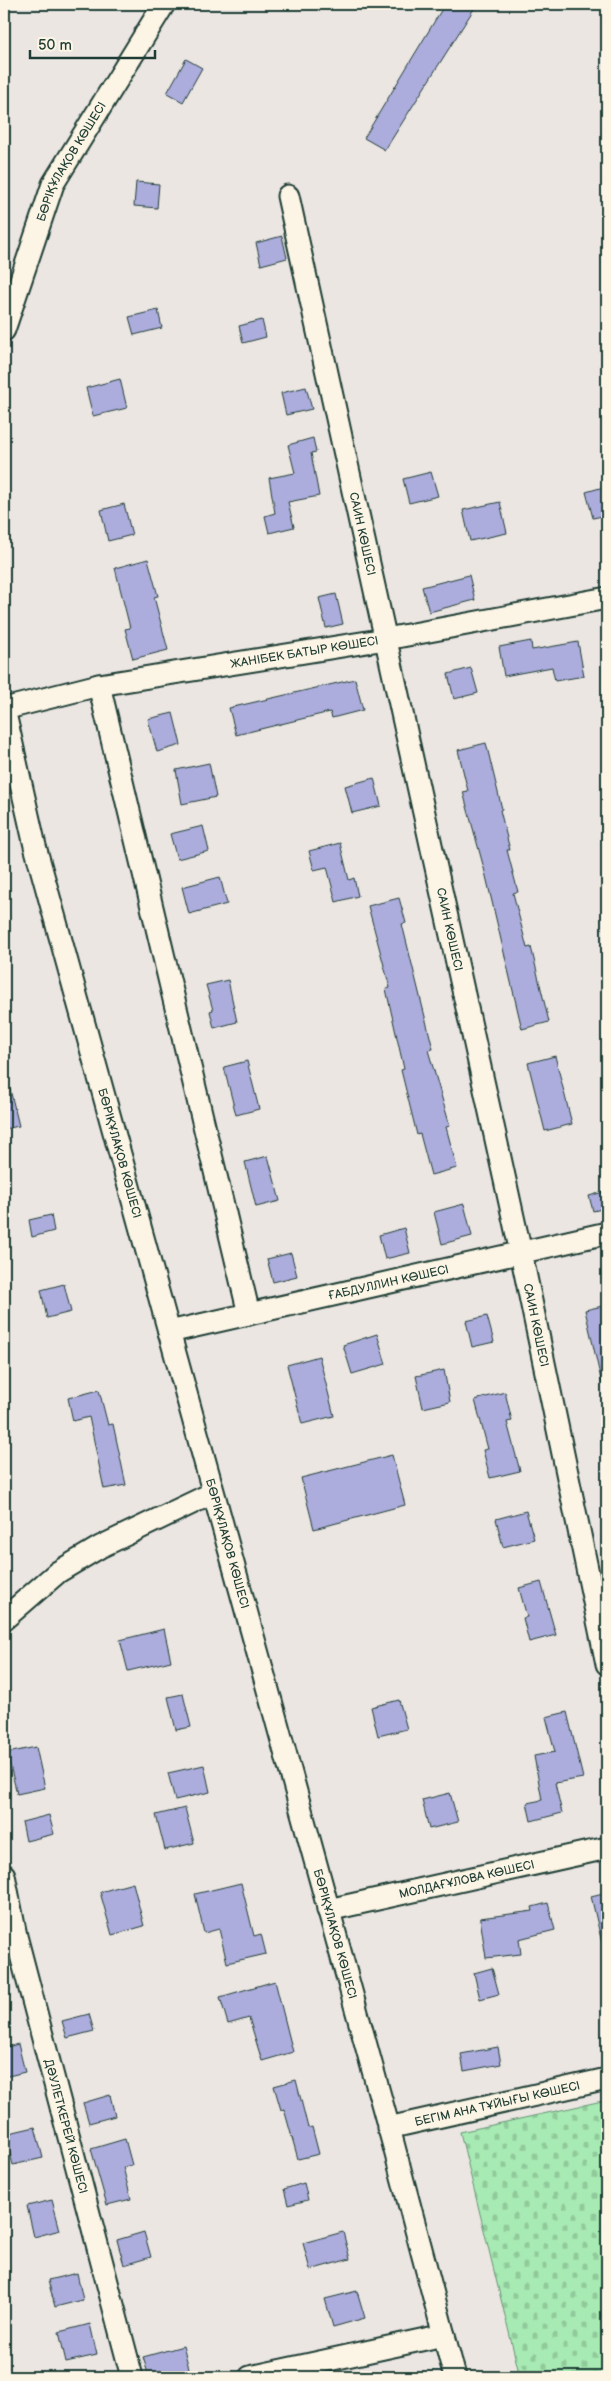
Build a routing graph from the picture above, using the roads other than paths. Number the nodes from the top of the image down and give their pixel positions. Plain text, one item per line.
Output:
1 (164, 4) edge
2 (288, 196) dead end
3 (4, 330) edge
4 (607, 598) edge
5 (386, 639) junction
6 (99, 685) junction
7 (4, 709) edge
8 (607, 1233) edge
9 (520, 1253) junction
10 (249, 1314) junction
11 (169, 1332) junction
12 (213, 1493) junction
13 (4, 1619) edge
14 (607, 1664) edge
15 (607, 1848) edge
16 (4, 1875) edge
17 (328, 1910) junction
18 (607, 2079) edge
19 (388, 2128) junction
20 (444, 2335) junction
21 (132, 2377) edge
22 (250, 2377) edge
23 (455, 2377) edge

1 - 3 street, БӨРІҚҰЛАҚОВ КӨШЕСІ
2 - 5 street, САИН КӨШЕСІ
4 - 5 street, ЖАНІБЕК БАТЫР КӨШЕСІ
5 - 6 street, ЖАНІБЕК БАТЫР КӨШЕСІ
5 - 9 street, САИН КӨШЕСІ
6 - 7 street, ЖАНІБЕК БАТЫР КӨШЕСІ
6 - 10 street
7 - 11 street, БӨРІҚҰЛАҚОВ КӨШЕСІ
8 - 9 street, ҒАБДУЛЛИН КӨШЕСІ
9 - 10 street, ҒАБДУЛЛИН КӨШЕСІ
9 - 14 street, САИН КӨШЕСІ
10 - 11 street, ҒАБДУЛЛИН КӨШЕСІ
11 - 12 street, БӨРІҚҰЛАҚОВ КӨШЕСІ
12 - 13 street
12 - 17 street, БӨРІҚҰЛАҚОВ КӨШЕСІ
15 - 17 street, МОЛДАҒҰЛОВА КӨШЕСІ
16 - 21 street, ДӘУЛЕТКЕРЕЙ КӨШЕСІ
17 - 19 street, БӨРІҚҰЛАҚОВ КӨШЕСІ
18 - 19 street, БЕГІМ АНА ТҰЙЫҒЫ КӨШЕСІ
19 - 20 street, БӨРІҚҰЛАҚОВ КӨШЕСІ
20 - 22 street
20 - 23 street, БӨРІҚҰЛАҚОВ КӨШЕСІ

